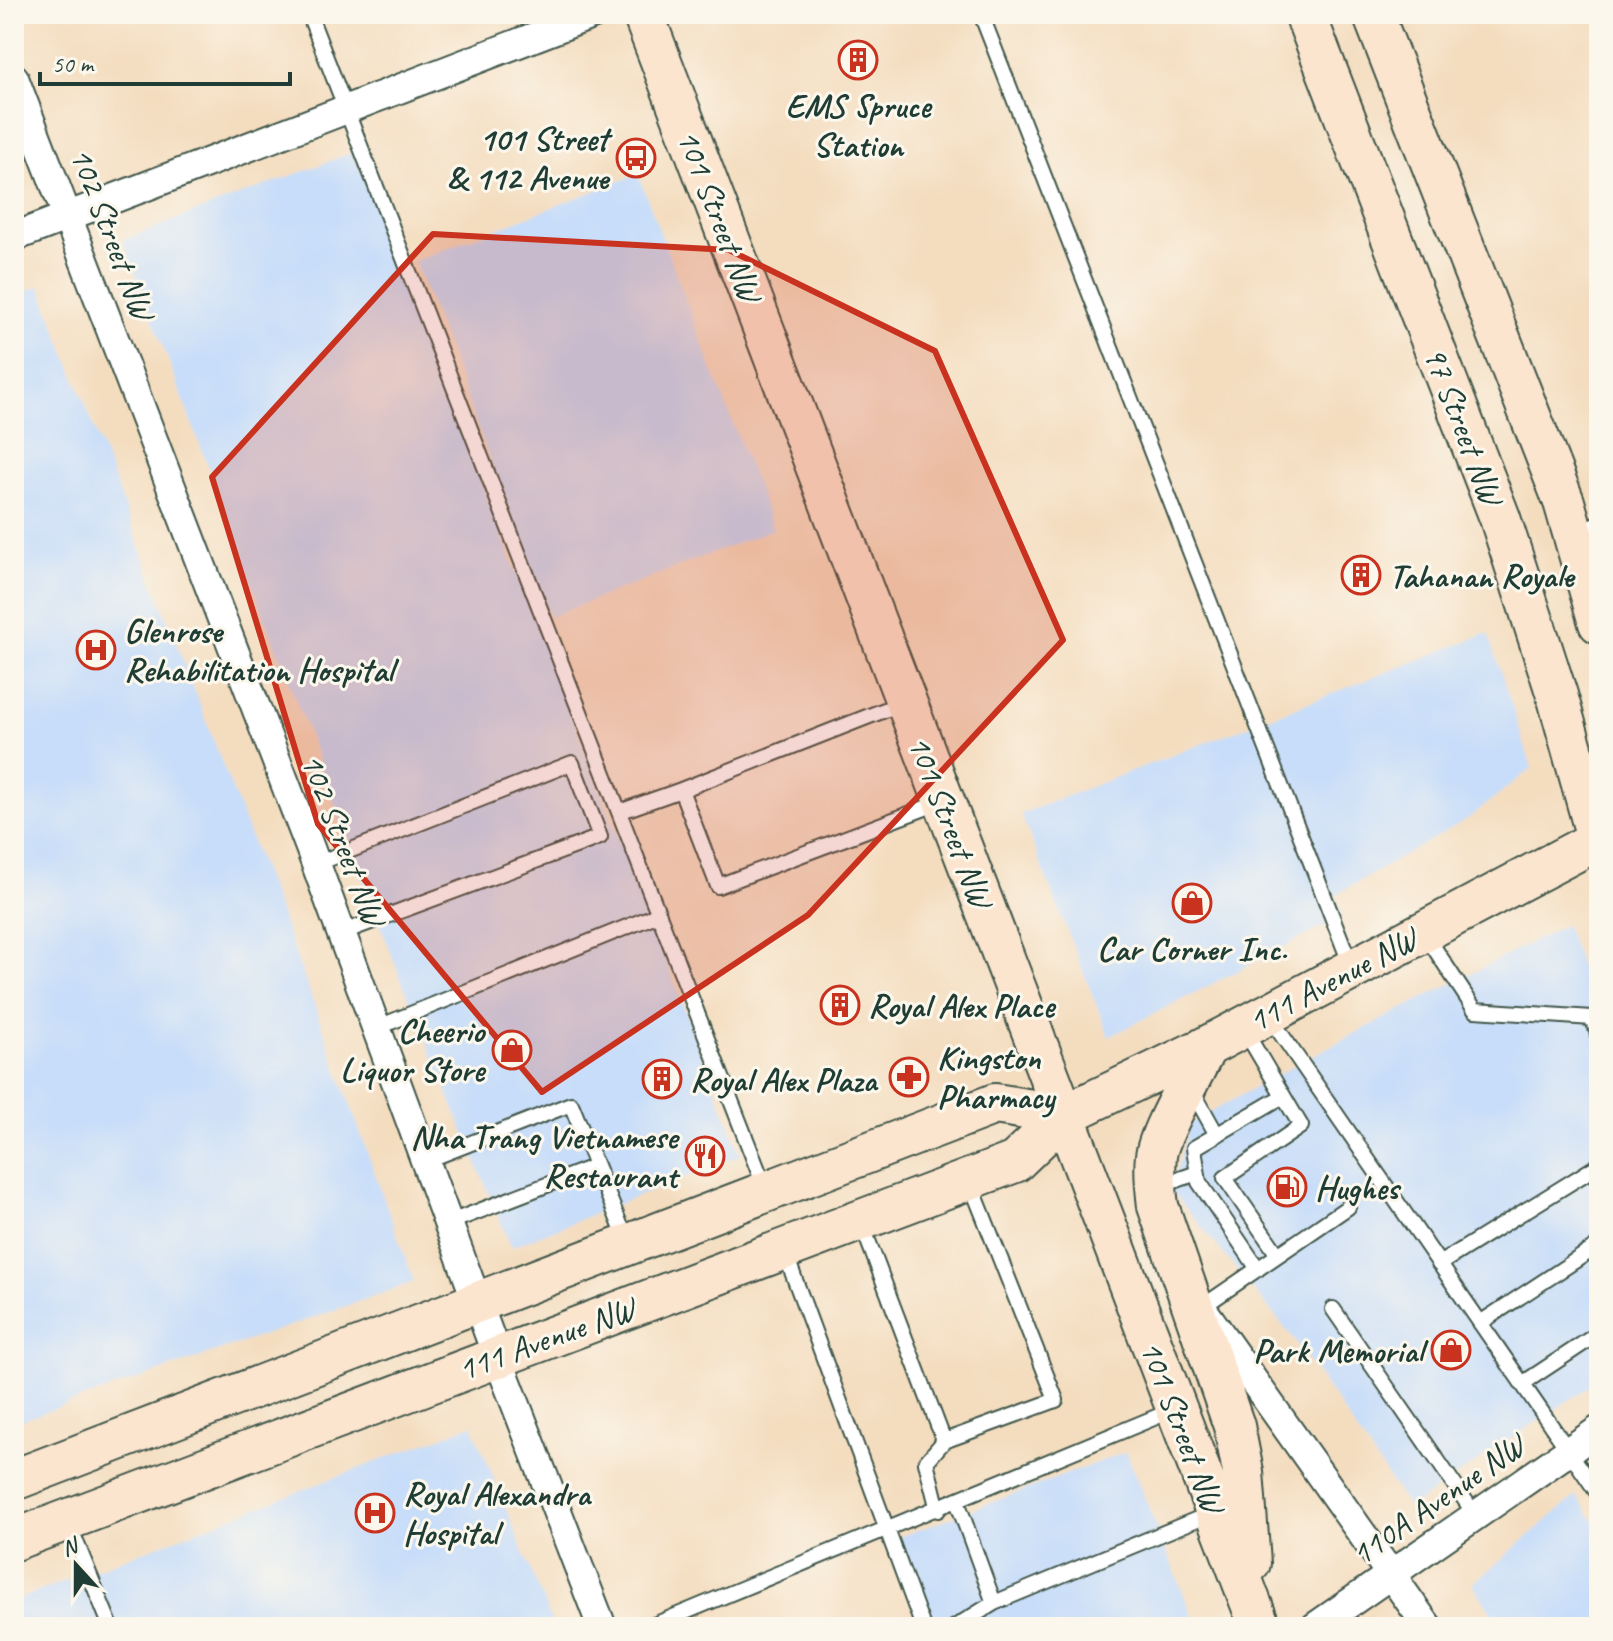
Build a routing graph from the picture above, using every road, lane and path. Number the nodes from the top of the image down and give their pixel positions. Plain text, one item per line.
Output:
1 (309, 14) edge
2 (594, 14) edge
3 (643, 14) edge
4 (981, 14) edge
5 (1305, 14) edge
6 (1373, 14) edge
7 (14, 78) edge
8 (346, 109) junction
9 (68, 217) junction
10 (14, 237) edge
11 (1586, 529) edge
12 (1599, 623) edge
13 (906, 702) junction
14 (681, 790) junction
15 (943, 801) junction
16 (619, 812) junction
17 (1598, 841) edge
18 (316, 864) junction
19 (659, 914) junction
20 (1422, 929) junction
21 (341, 933) junction
22 (1352, 968) junction
23 (1255, 1021) junction
24 (376, 1028) junction
25 (1599, 1036) edge
26 (1206, 1047) junction
27 (1189, 1084) junction
28 (1283, 1096) junction
29 (1064, 1115) junction
30 (1217, 1135) junction
31 (425, 1161) junction
32 (1599, 1165) edge
33 (596, 1166) junction
34 (1197, 1173) junction
35 (1225, 1178) junction
36 (969, 1180) junction
37 (1156, 1187) junction
38 (1205, 1191) junction
39 (767, 1192) junction
40 (1348, 1207) dead end
41 (861, 1221) junction
42 (448, 1223) junction
43 (629, 1245) junction
44 (1599, 1245) edge
45 (784, 1250) junction
46 (1278, 1255) junction
47 (1439, 1264) junction
48 (1258, 1269) junction
49 (1194, 1297) junction
50 (478, 1303) junction
51 (1333, 1309) dead end
52 (1480, 1323) junction
53 (1599, 1333) edge
54 (497, 1356) junction
55 (1522, 1384) junction
56 (1177, 1409) junction
57 (1599, 1430) edge
58 (944, 1441) junction
59 (1568, 1451) junction
60 (14, 1480) edge
61 (1599, 1495) edge
62 (957, 1501) junction
63 (938, 1510) junction
64 (1216, 1512) junction
65 (1476, 1516) junction
66 (67, 1520) junction
67 (888, 1528) junction
68 (14, 1540) edge
69 (1392, 1575) junction
70 (994, 1603) junction
71 (1257, 1619) edge
72 (111, 1627) edge
73 (602, 1627) edge
74 (649, 1627) edge
75 (923, 1627) edge
76 (955, 1627) edge
77 (1315, 1627) edge
78 (1428, 1627) edge

1 - 8 lane
2 - 8 street
3 - 13 main road, 101 Street NW
4 - 22 lane
5 - 17 main road, 97 Street NW
6 - 11 main road, 97 Street NW
7 - 9 street, 102 Street NW
8 - 9 street
8 - 16 lane
9 - 10 street
9 - 18 street, 102 Street NW
11 - 12 main road, 97 Street NW
13 - 14 lane
13 - 15 main road, 101 Street NW
14 - 15 lane
14 - 16 lane
15 - 29 main road, 101 Street NW
16 - 19 lane
17 - 20 main road, 111 Avenue NW
18 - 21 street, 102 Street NW
18 - 21 lane
19 - 24 lane
19 - 39 lane
20 - 22 main road, 111 Avenue NW
20 - 25 lane
21 - 24 street, 102 Street NW
22 - 23 main road, 111 Avenue NW
23 - 26 main road, 111 Avenue NW
23 - 28 lane
23 - 47 lane
24 - 31 street, 102 Street NW
26 - 27 main road
26 - 29 main road, 111 Avenue NW
27 - 30 lane
27 - 37 main road
28 - 30 lane
28 - 35 lane
29 - 36 main road, 111 Avenue NW
29 - 39 main road, 111 Avenue NW
29 - 56 main road, 101 Street NW
30 - 34 lane
31 - 33 lane
31 - 42 street, 102 Street NW
32 - 47 lane
33 - 42 lane
33 - 43 lane
34 - 37 lane
34 - 38 lane
35 - 38 lane
35 - 46 lane
36 - 41 main road, 111 Avenue NW
36 - 58 lane
37 - 49 main road
38 - 48 lane
39 - 43 main road, 111 Avenue NW
40 - 46 lane
41 - 45 main road, 111 Avenue NW
41 - 58 lane
42 - 50 street, 102 Street NW
43 - 50 main road, 111 Avenue NW
44 - 52 lane
45 - 54 main road, 111 Avenue NW
45 - 67 lane
46 - 48 lane
47 - 52 lane
48 - 49 lane
49 - 69 street, 101 Street NW
49 - 71 main road
50 - 54 street, 102 Street NW
50 - 60 main road, 111 Avenue NW
51 - 65 lane
52 - 55 lane
53 - 55 lane
54 - 66 main road, 111 Avenue NW
54 - 73 street, 102 Street NW
55 - 59 lane
56 - 62 lane
56 - 64 main road, 101 Street NW
57 - 59 street, 110A Avenue NW
58 - 63 lane
59 - 61 lane
59 - 65 street, 110A Avenue NW
62 - 63 lane
62 - 70 lane
63 - 67 lane
64 - 70 lane
64 - 71 main road, 101 Street NW
65 - 69 street, 110A Avenue NW
66 - 68 main road, 111 Avenue NW
66 - 72 lane
67 - 74 lane
67 - 75 lane
69 - 77 street, 110A Avenue NW
69 - 78 street, 101 Street NW
70 - 76 lane

